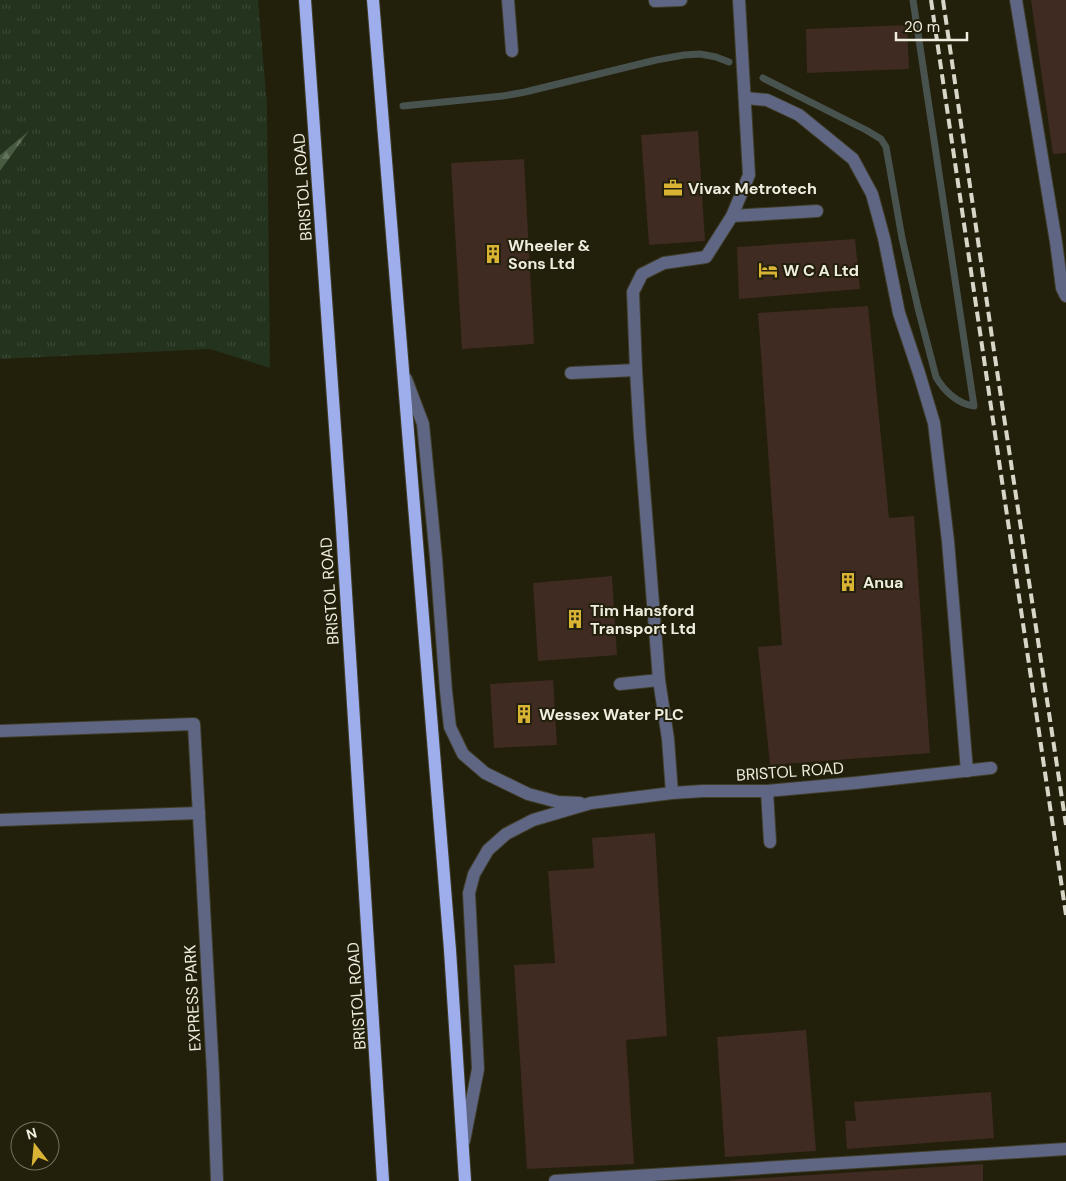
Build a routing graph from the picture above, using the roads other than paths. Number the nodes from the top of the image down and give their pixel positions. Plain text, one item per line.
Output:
1 (305, 0) edge
2 (373, 0) edge
3 (508, 0) edge
4 (681, 0) edge
5 (739, 0) edge
6 (655, 1) edge
7 (1017, 5) edge
8 (512, 51) dead end
9 (745, 98) junction
10 (817, 211) dead end
11 (732, 216) junction
12 (1061, 241) edge
13 (1066, 296) edge
14 (636, 370) junction
15 (571, 373) dead end
16 (404, 374) junction
17 (658, 680) junction
18 (620, 684) dead end
19 (0, 731) edge
20 (991, 768) dead end
21 (968, 771) junction
22 (767, 790) junction
23 (672, 793) junction
24 (591, 803) junction
25 (199, 813) junction
26 (0, 820) edge
27 (770, 842) dead end
28 (464, 1146) junction
29 (1066, 1149) edge
30 (217, 1181) edge
31 (383, 1181) edge
32 (465, 1181) edge
33 (555, 1181) edge

1 - 31 main road, BRISTOL ROAD
2 - 16 main road, BRISTOL ROAD
3 - 8 street
4 - 6 street
5 - 9 street
7 - 12 street
9 - 11 street
9 - 21 street
10 - 11 street
11 - 14 street
12 - 13 street
14 - 15 street
14 - 17 street
16 - 24 street, BRISTOL ROAD
16 - 28 main road, BRISTOL ROAD
17 - 18 street
17 - 23 street
19 - 25 street, EXPRESS PARK
20 - 21 street, BRISTOL ROAD
21 - 22 street, BRISTOL ROAD
22 - 23 street, BRISTOL ROAD
22 - 27 street
23 - 24 street, BRISTOL ROAD
24 - 28 street, BRISTOL ROAD
25 - 26 street
25 - 30 street, EXPRESS PARK
28 - 32 main road, BRISTOL ROAD
29 - 33 street

